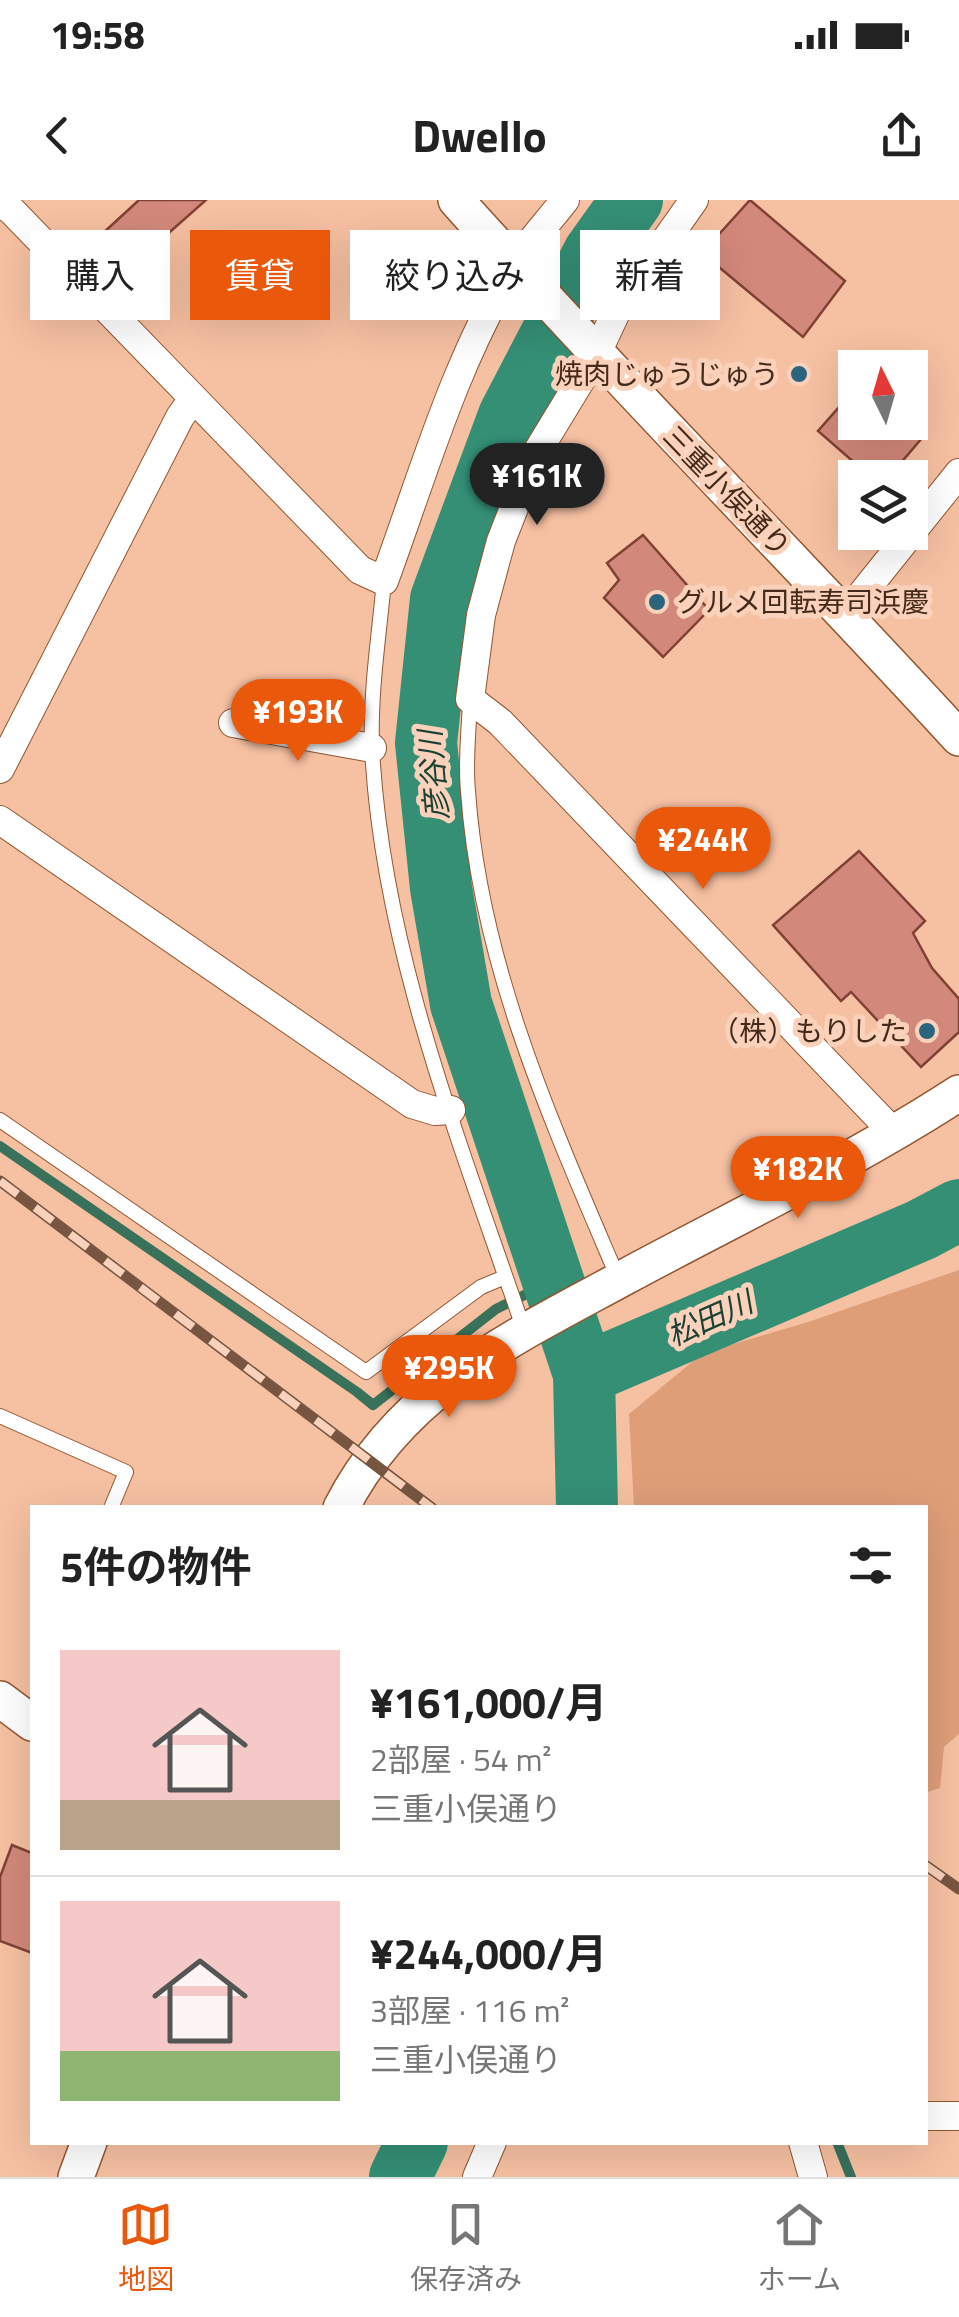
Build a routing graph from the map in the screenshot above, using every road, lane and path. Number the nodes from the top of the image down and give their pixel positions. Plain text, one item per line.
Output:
1 (456, 200) edge
2 (566, 200) edge
3 (694, 200) edge
4 (4, 216) edge
5 (483, 230) edge
6 (545, 230) edge
7 (560, 315) edge
8 (486, 320) edge
9 (588, 346) junction
10 (193, 399) junction
11 (959, 473) edge
12 (384, 580) junction
13 (846, 614) junction
14 (470, 699) junction
15 (233, 723) dead end
16 (959, 738) edge
17 (372, 748) junction
18 (0, 770) edge
19 (0, 820) edge
20 (959, 1093) edge
21 (451, 1110) junction
22 (0, 1120) edge
23 (894, 1133) junction
24 (508, 1283) junction
25 (611, 1285) junction
26 (528, 1320) junction
27 (0, 1416) edge
28 (112, 1505) edge
29 (343, 1505) edge
30 (928, 2116) edge
31 (959, 2116) edge
32 (88, 2145) edge
33 (491, 2145) edge
34 (804, 2145) edge
35 (76, 2177) edge
36 (477, 2177) edge
37 (813, 2177) edge

1 - 5 street, 三重小俣通り
2 - 6 street
3 - 9 street
4 - 10 street
7 - 9 street, 三重小俣通り
8 - 12 street
9 - 13 street, 三重小俣通り
9 - 14 street
10 - 12 street
10 - 18 street
11 - 13 street
12 - 17 lane
13 - 16 street, 三重小俣通り
14 - 23 street
14 - 25 lane
15 - 17 street
17 - 21 lane
19 - 21 street
20 - 23 street
21 - 24 lane
22 - 24 lane
23 - 25 street
24 - 26 lane
25 - 26 street
26 - 29 street
27 - 28 lane
30 - 31 street
32 - 35 street
33 - 36 street
34 - 37 street

